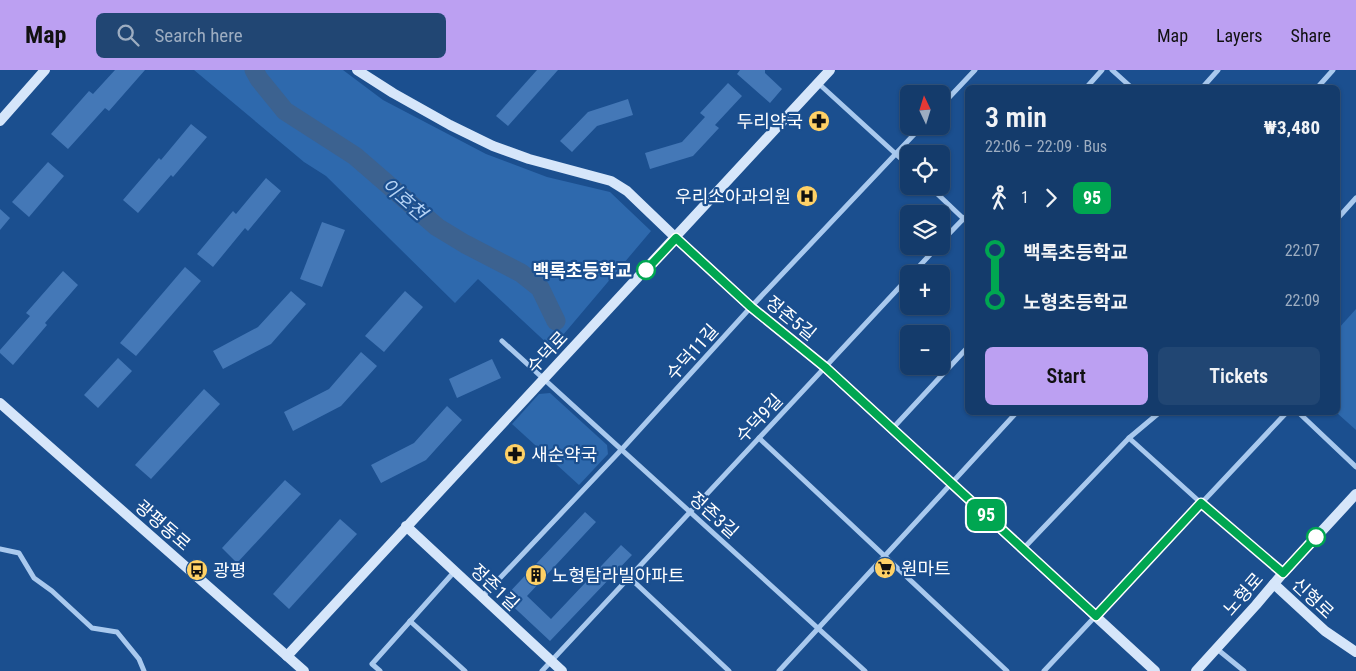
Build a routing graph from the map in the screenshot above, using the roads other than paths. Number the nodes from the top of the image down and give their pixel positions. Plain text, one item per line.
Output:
1 (45, 70) edge
2 (357, 70) edge
3 (830, 70) edge
4 (975, 70) edge
5 (1102, 70) edge
6 (1112, 70) edge
7 (1218, 70) edge
8 (1333, 70) edge
9 (818, 83) junction
10 (1089, 85) edge
11 (1129, 85) edge
12 (1205, 85) edge
13 (1320, 85) edge
14 (950, 96) edge
15 (0, 121) edge
16 (914, 135) edge
17 (896, 154) junction
18 (900, 158) edge
19 (939, 195) edge
20 (1356, 198) edge
21 (1351, 204) junction
22 (1356, 208) edge
23 (1340, 216) edge
24 (965, 218) edge
25 (965, 220) edge
26 (950, 234) edge
27 (676, 238) junction
28 (930, 255) edge
29 (920, 265) edge
30 (900, 287) edge
31 (751, 307) junction
32 (502, 341) dead end
33 (965, 350) edge
34 (825, 367) junction
35 (545, 379) junction
36 (0, 403) edge
37 (1014, 415) edge
38 (1156, 415) edge
39 (1284, 415) edge
40 (1301, 415) edge
41 (892, 429) junction
42 (759, 438) junction
43 (1129, 438) junction
44 (622, 449) junction
45 (1356, 467) edge
46 (952, 484) junction
47 (1356, 494) edge
48 (1201, 503) junction
49 (690, 512) junction
50 (406, 526) junction
51 (0, 549) edge
52 (1022, 549) junction
53 (885, 556) junction
54 (455, 571) junction
55 (1283, 573) junction
56 (629, 577) junction
57 (1274, 584) junction
58 (482, 596) junction
59 (1096, 616) junction
60 (410, 621) junction
61 (818, 628) junction
62 (1216, 649) junction
63 (1356, 652) edge
64 (287, 656) junction
65 (551, 661) junction
66 (144, 671) edge
67 (304, 671) edge
68 (380, 671) edge
69 (465, 671) edge
70 (542, 671) edge
71 (562, 671) edge
72 (729, 671) edge
73 (779, 671) edge
74 (865, 671) edge
75 (1007, 671) edge
76 (1044, 671) edge
77 (1155, 671) edge
78 (1196, 671) edge
79 (1244, 671) edge

1 - 15 main road
2 - 27 main road, 정존5길
3 - 9 main road, 수덕로
4 - 14 street
5 - 10 street
6 - 11 street
7 - 12 street
8 - 13 street
9 - 17 street
9 - 27 main road, 수덕로
16 - 17 street, 수덕11길
17 - 18 street
17 - 31 street, 수덕11길
19 - 24 street
20 - 21 street
21 - 22 street
21 - 23 street
25 - 26 street
27 - 31 main road, 정존5길
27 - 35 main road, 수덕로
28 - 29 street
30 - 34 street, 수덕9길
31 - 34 main road, 정존5길
31 - 44 street, 수덕11길
32 - 35 street, 정존3길
33 - 41 street
34 - 41 main road, 정존5길
34 - 42 street, 수덕9길
35 - 44 street, 정존3길
35 - 50 main road, 수덕로
36 - 64 main road, 광평동로
37 - 46 street
38 - 43 street
39 - 48 street
40 - 45 street
41 - 46 main road, 정존5길
42 - 49 street, 수덕9길
42 - 53 street
43 - 48 street
43 - 52 street
44 - 49 street, 정존3길
44 - 58 street, 수덕11길
46 - 52 main road, 정존5길
46 - 53 street
47 - 55 main road, 노형로
48 - 55 street
48 - 59 street
49 - 56 street, 수덕9길
49 - 61 street, 정존3길
50 - 54 main road, 정존1길
50 - 64 main road, 수덕로
51 - 66 street
52 - 59 main road, 정존5길
53 - 61 street
53 - 75 street
54 - 58 main road, 정존1길
54 - 60 street
55 - 57 main road, 노형로
56 - 65 street, 수덕9길
56 - 72 street
57 - 62 main road, 노형로
57 - 63 main road, 신형로
58 - 65 main road, 정존1길
59 - 76 street
59 - 77 main road, 정존5길
60 - 68 street
60 - 69 street
61 - 73 street
61 - 74 street, 정존3길
62 - 78 main road, 노형로
62 - 79 street
64 - 67 main road, 광평동로
65 - 70 street, 수덕9길
65 - 71 main road, 정존1길

